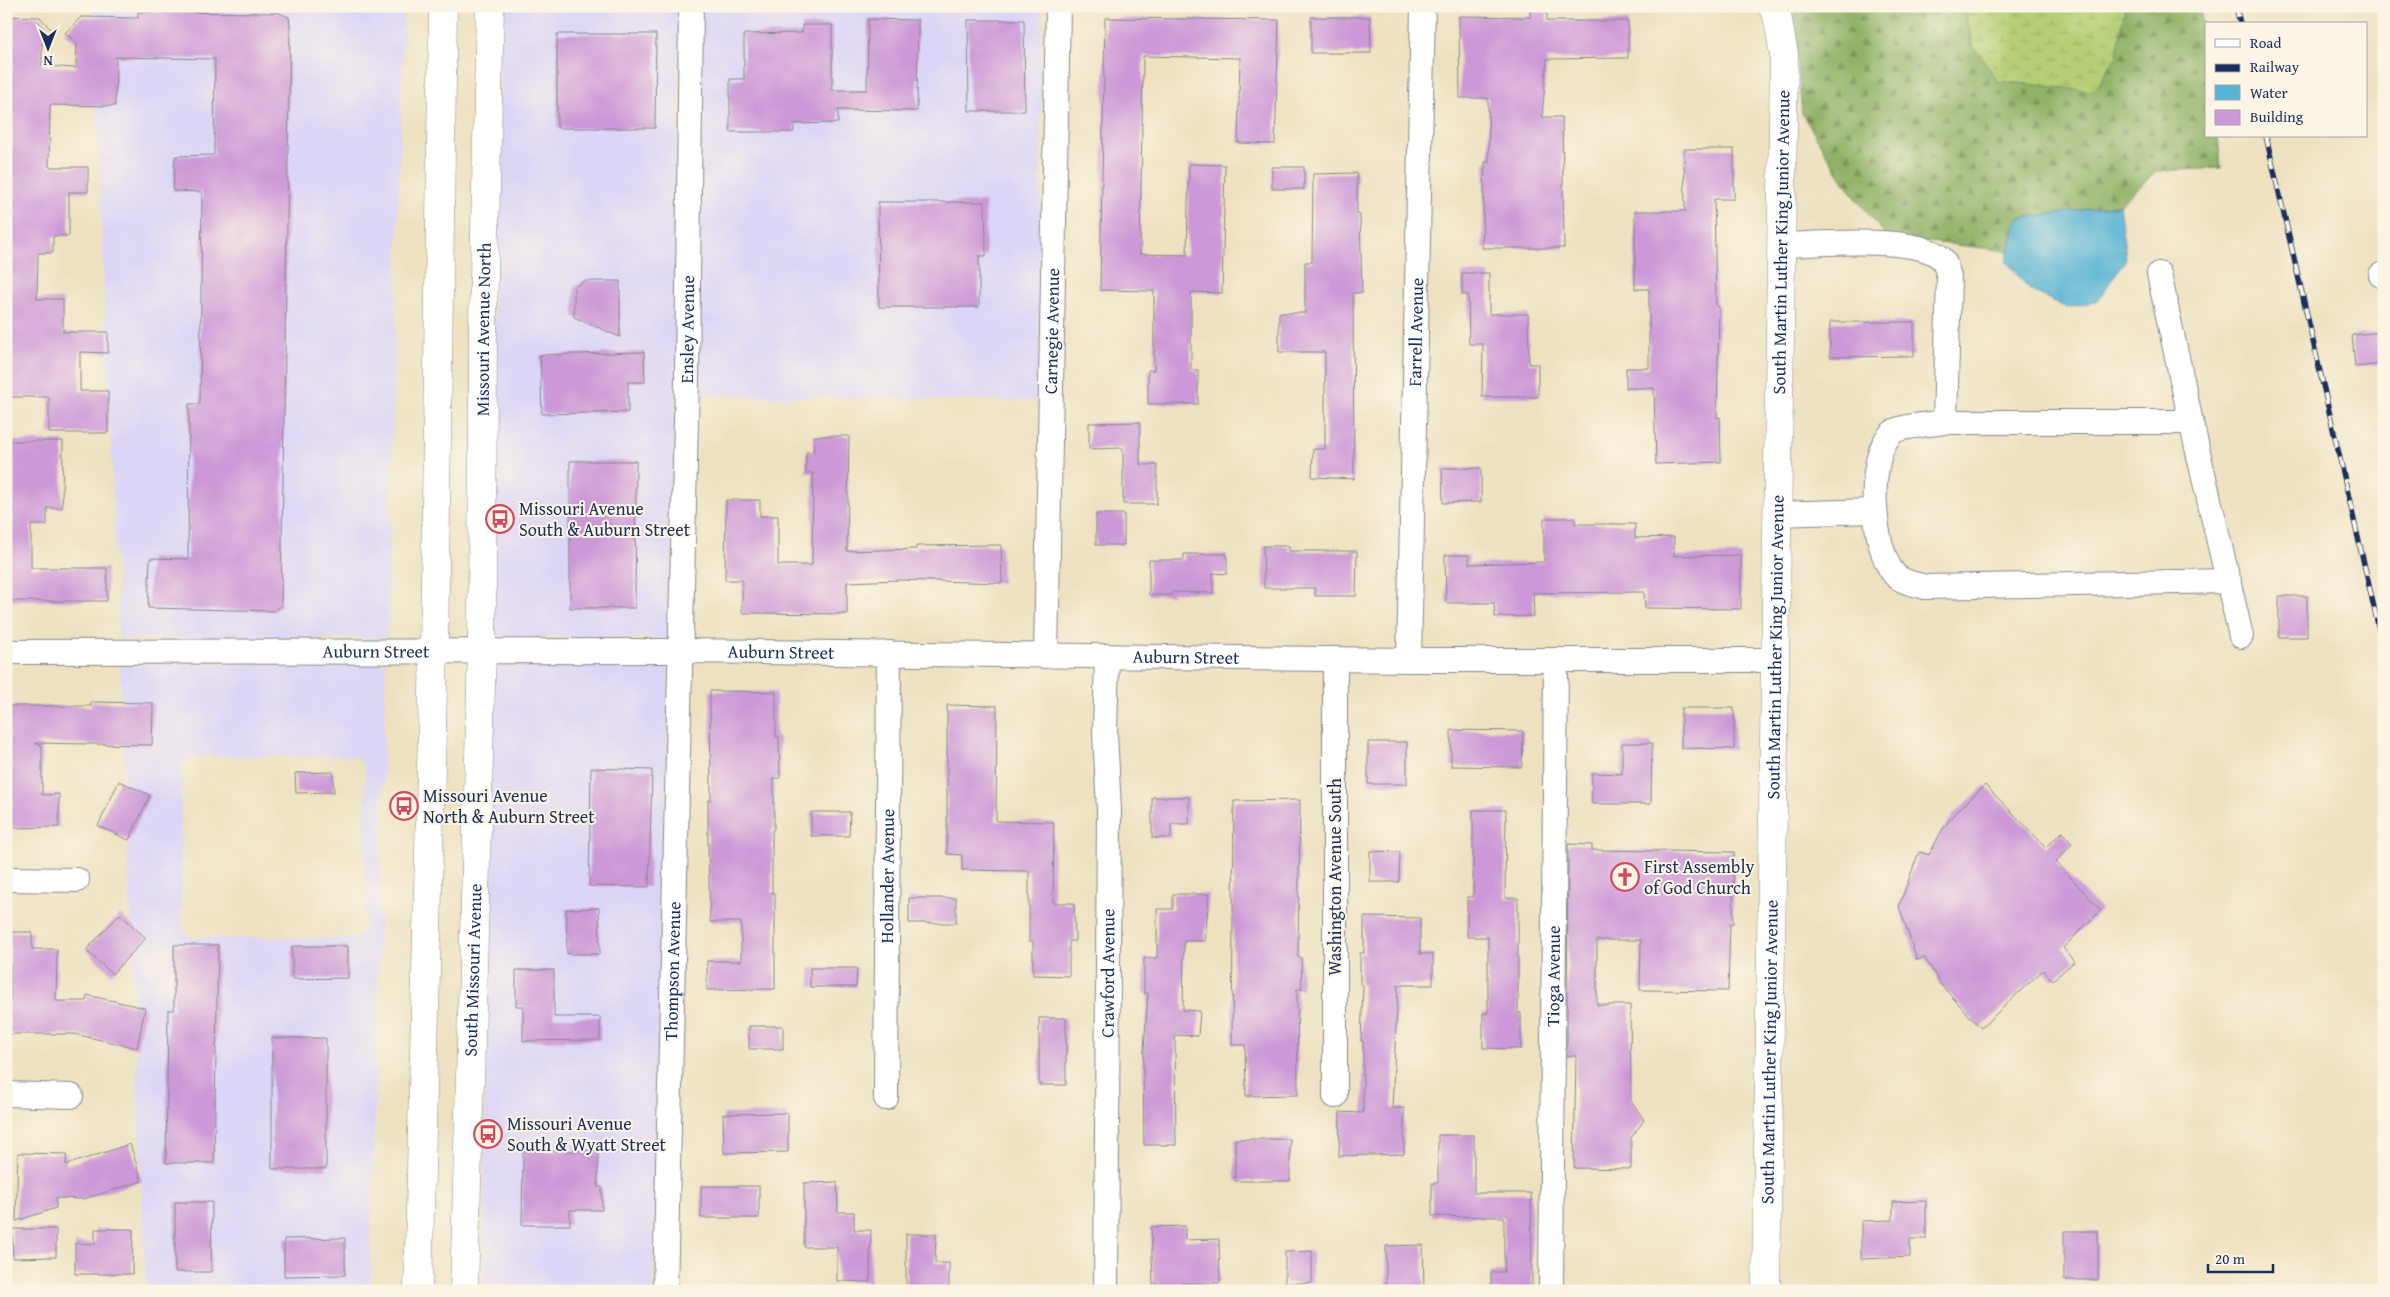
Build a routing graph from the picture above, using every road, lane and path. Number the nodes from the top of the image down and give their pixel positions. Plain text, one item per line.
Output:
1 (443, 6) edge
2 (490, 6) edge
3 (691, 6) edge
4 (1058, 6) edge
5 (1423, 6) edge
6 (1772, 6) edge
7 (1780, 245) junction
8 (2159, 274) dead end
9 (1945, 422) junction
10 (2191, 422) junction
11 (1874, 511) junction
12 (1776, 514) junction
13 (2229, 581) junction
14 (2241, 636) dead end
15 (434, 650) junction
16 (482, 650) junction
17 (680, 651) junction
18 (6, 652) edge
19 (889, 653) junction
20 (1046, 656) junction
21 (1107, 656) junction
22 (1335, 659) junction
23 (1409, 660) junction
24 (1774, 660) junction
25 (1556, 661) junction
26 (6, 879) edge
27 (77, 880) dead end
28 (6, 1094) edge
29 (71, 1096) dead end
30 (1335, 1096) dead end
31 (886, 1098) dead end
32 (418, 1291) edge
33 (464, 1291) edge
34 (665, 1291) edge
35 (1106, 1291) edge
36 (1551, 1291) edge
37 (1766, 1291) edge

1 - 15 main road
2 - 16 main road, Missouri Avenue North
3 - 17 street, Ensley Avenue
4 - 20 street, Carnegie Avenue
5 - 23 street, Farrell Avenue
6 - 7 main road, South Martin Luther King Junior Avenue
7 - 9 street
7 - 12 main road, South Martin Luther King Junior Avenue
8 - 10 street
9 - 10 street
9 - 11 street
10 - 13 street
11 - 12 street
11 - 13 street
12 - 24 main road, South Martin Luther King Junior Avenue
13 - 14 street
15 - 16 street, Auburn Street
15 - 18 street, Auburn Street
15 - 32 main road
16 - 17 street, Auburn Street
16 - 33 main road, South Missouri Avenue
17 - 19 street, Auburn Street
17 - 34 street, Thompson Avenue
19 - 20 street, Auburn Street
19 - 31 street, Hollander Avenue
20 - 21 street, Auburn Street
21 - 22 street, Auburn Street
21 - 35 street, Crawford Avenue
22 - 23 street, Auburn Street
22 - 30 street, Washington Avenue South
23 - 25 street, Auburn Street
24 - 25 street, Auburn Street
24 - 37 main road, South Martin Luther King Junior Avenue
25 - 36 street, Tioga Avenue
26 - 27 street
28 - 29 street

